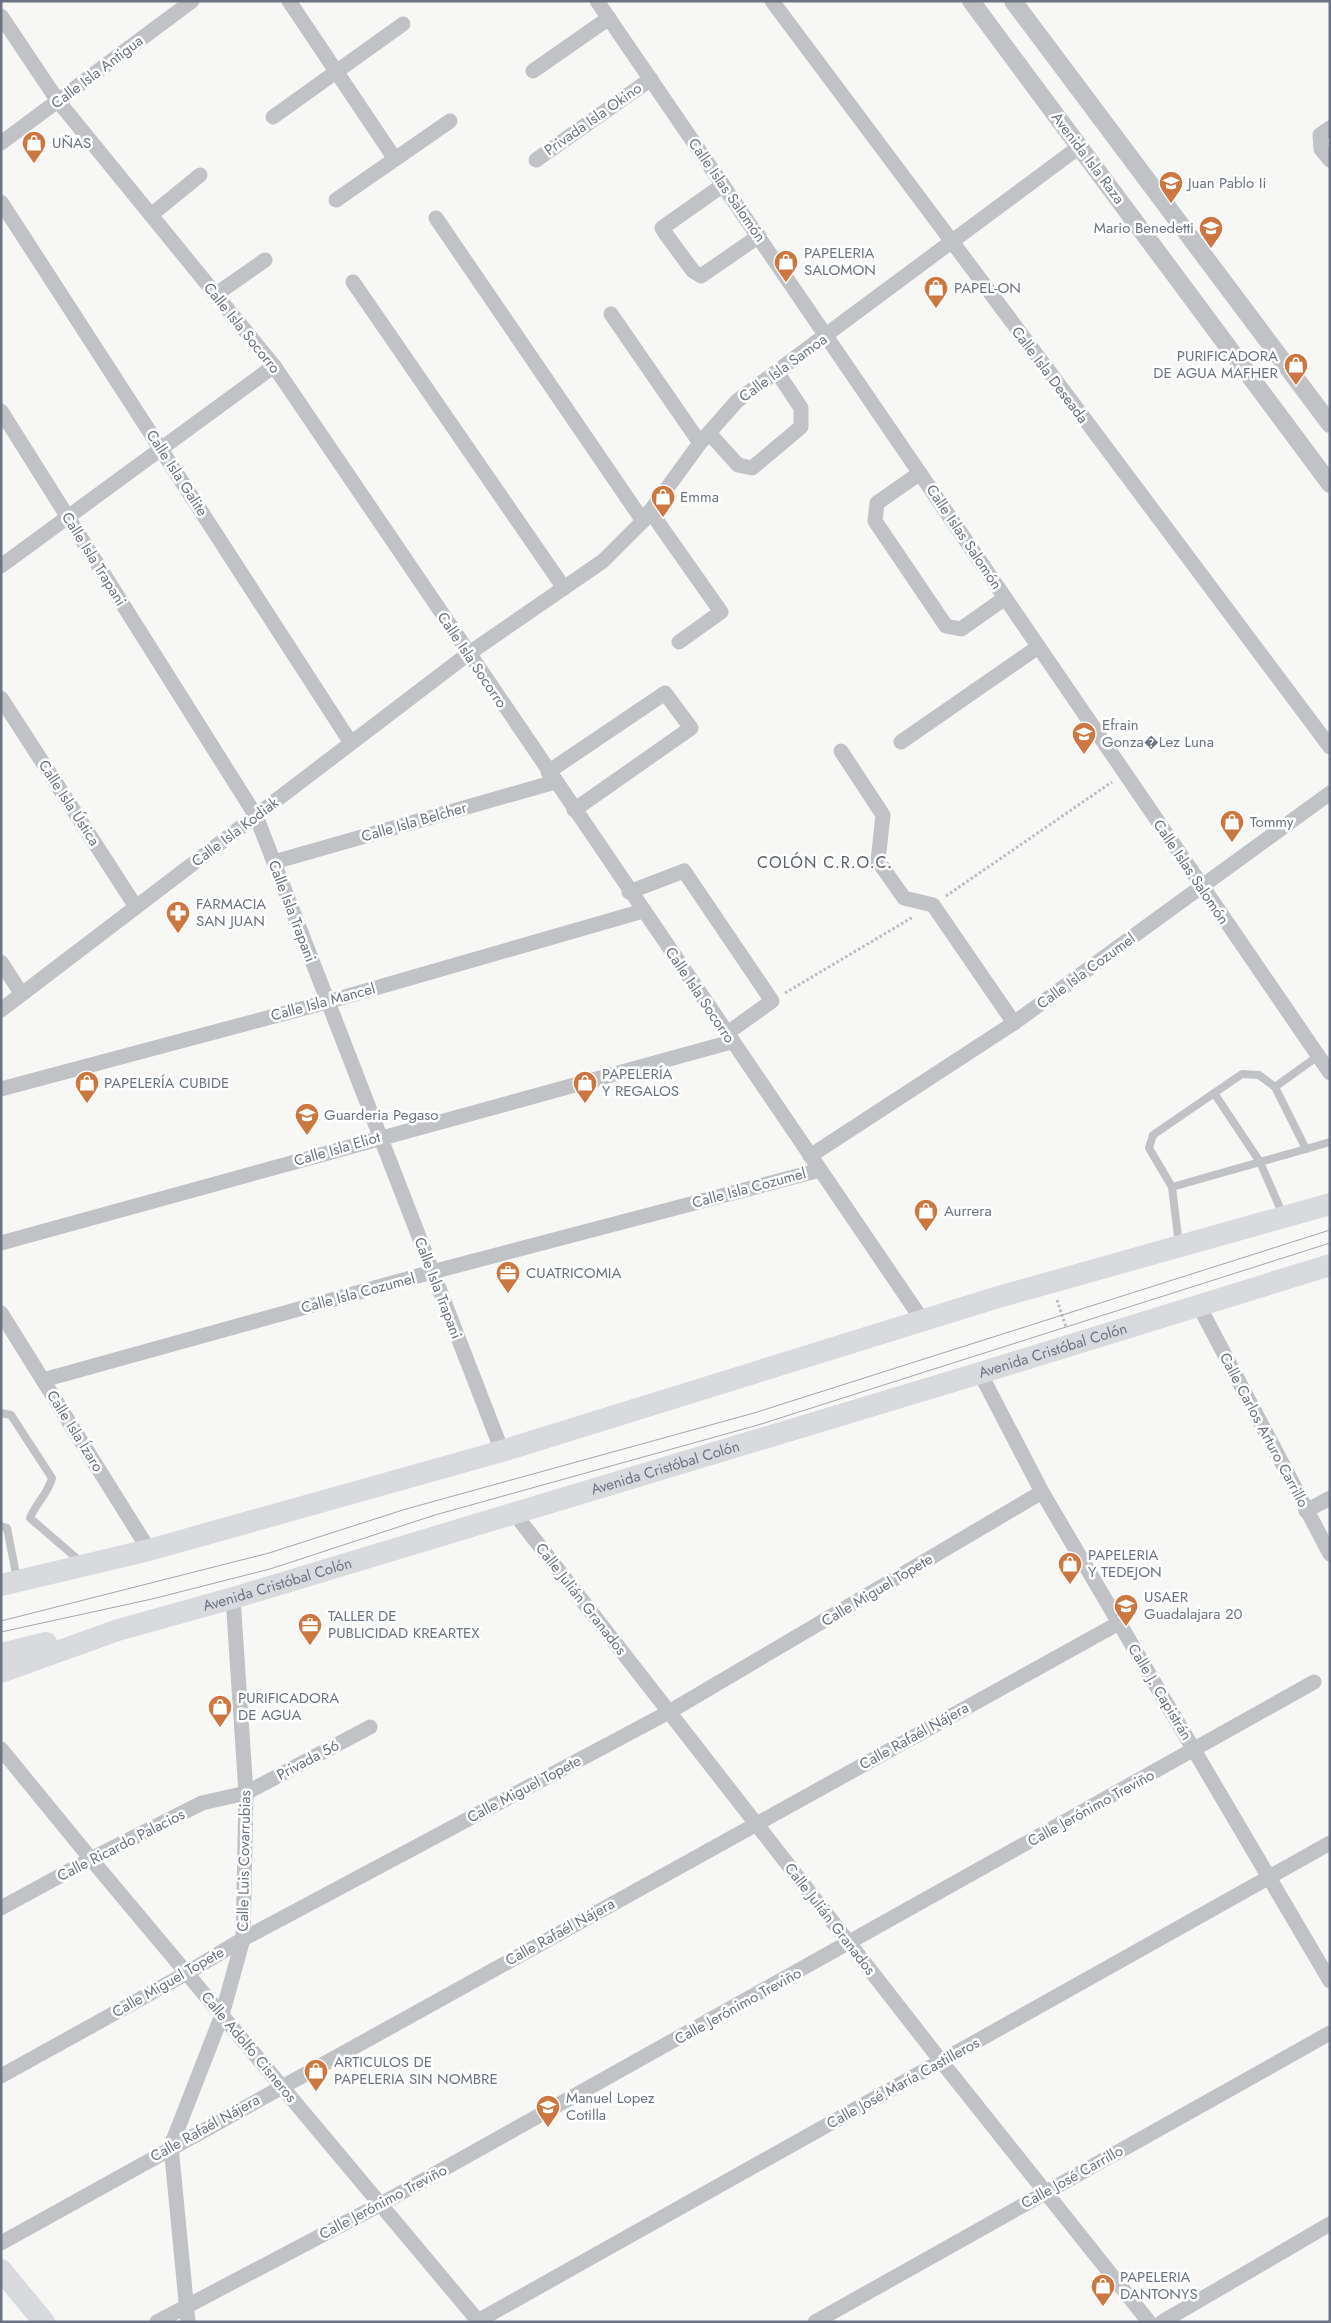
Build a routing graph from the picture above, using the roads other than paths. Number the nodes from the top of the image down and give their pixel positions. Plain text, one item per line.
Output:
1 (192, 1) edge
2 (289, 1) edge
3 (598, 1) edge
4 (772, 1) edge
5 (971, 1) edge
6 (1013, 1) edge
7 (1, 16) edge
8 (609, 18) junction
9 (403, 24) dead end
10 (533, 71) dead end
11 (335, 72) junction
12 (651, 79) junction
13 (58, 101) junction
14 (273, 117) dead end
15 (450, 120) dead end
16 (1325, 132) edge
17 (1, 143) edge
18 (1079, 146) junction
19 (395, 159) junction
20 (536, 160) dead end
21 (1330, 160) edge
22 (200, 175) dead end
23 (723, 185) junction
24 (336, 200) dead end
25 (1, 202) edge
26 (151, 215) junction
27 (436, 218) dead end
28 (759, 236) junction
29 (951, 243) junction
30 (266, 260) dead end
31 (353, 282) dead end
32 (215, 295) junction
33 (611, 314) dead end
34 (827, 336) junction
35 (274, 366) junction
36 (777, 372) junction
37 (1, 411) edge
38 (1330, 424) edge
39 (705, 438) junction
40 (162, 449) junction
41 (920, 473) junction
42 (1330, 484) edge
43 (647, 516) junction
44 (69, 518) junction
45 (1, 566) edge
46 (564, 588) junction
47 (1004, 598) junction
48 (680, 642) dead end
49 (1038, 647) junction
50 (468, 654) junction
51 (1, 698) edge
52 (901, 742) dead end
53 (351, 744) junction
54 (1330, 747) edge
55 (841, 751) dead end
56 (551, 777) junction
57 (1330, 793) edge
58 (574, 810) junction
59 (256, 816) junction
60 (274, 862) junction
61 (1202, 888) junction
62 (629, 892) junction
63 (136, 907) junction
64 (643, 912) junction
65 (1, 962) edge
66 (21, 993) junction
67 (328, 1002) junction
68 (1, 1010) edge
69 (1014, 1023) junction
70 (729, 1038) junction
71 (1318, 1056) junction
72 (1330, 1073) edge
73 (1275, 1087) junction
74 (1, 1089) edge
75 (1214, 1093) junction
76 (380, 1138) junction
77 (1330, 1142) edge
78 (1306, 1149) junction
79 (810, 1156) junction
80 (1260, 1162) junction
81 (820, 1170) junction
82 (1172, 1187) junction
83 (1330, 1204) edge
84 (1284, 1216) junction
85 (1, 1243) edge
86 (1179, 1246) junction
87 (1330, 1265) edge
88 (432, 1272) junction
89 (1199, 1306) junction
90 (1, 1313) edge
91 (923, 1320) junction
92 (980, 1374) junction
93 (43, 1380) junction
94 (1, 1413) edge
95 (502, 1451) junction
96 (1042, 1492) junction
97 (1330, 1498) edge
98 (1306, 1511) junction
99 (514, 1513) junction
100 (1, 1526) edge
101 (149, 1550) junction
102 (1330, 1554) edge
103 (85, 1565) junction
104 (10, 1583) edge
105 (233, 1598) junction
106 (1119, 1623) junction
107 (118, 1630) junction
108 (1, 1654) edge
109 (1, 1672) edge
110 (1314, 1682) dead end
111 (669, 1712) junction
112 (370, 1728) dead end
113 (1, 1749) edge
114 (1194, 1750) junction
115 (246, 1793) junction
116 (755, 1823) junction
117 (1330, 1843) edge
118 (90, 1859) junction
119 (1269, 1877) junction
120 (1, 1908) edge
121 (243, 1939) junction
122 (849, 1944) junction
123 (187, 1973) junction
124 (1330, 1981) edge
125 (222, 2015) junction
126 (1330, 2033) edge
127 (941, 2061) junction
128 (1, 2076) edge
129 (282, 2086) junction
130 (171, 2146) junction
131 (1046, 2191) junction
132 (381, 2204) junction
133 (1330, 2224) edge
134 (1, 2242) edge
135 (1, 2270) edge
136 (186, 2306) junction
137 (478, 2321) edge
138 (44, 2322) edge
139 (157, 2322) edge
140 (188, 2322) edge
141 (816, 2322) edge
142 (1149, 2322) edge
143 (1162, 2322) edge

1 - 13 street, Calle Isla Antigua
2 - 11 street
3 - 8 street, Calle Islas Salomón
4 - 29 street, Calle Isla Deseada
5 - 18 street, Avenida Isla Raza
6 - 38 street
7 - 13 street, Calle Isla Socorro
8 - 10 street
8 - 12 street, Calle Islas Salomón
9 - 11 street
11 - 14 street
11 - 19 street
12 - 20 street, Privada Isla Okino
12 - 23 street, Calle Islas Salomón
13 - 17 street, Calle Isla Antigua
13 - 26 street, Calle Isla Socorro
15 - 19 street
16 - 21 street
18 - 29 street, Calle Isla Samoa
18 - 42 street, Avenida Isla Raza
19 - 24 street
22 - 26 street
23 - 28 street, Calle Islas Salomón
23 - 28 street
25 - 40 street, Calle Isla Galite
26 - 32 street, Calle Isla Socorro
27 - 43 street
28 - 34 street, Calle Islas Salomón
29 - 34 street, Calle Isla Samoa
29 - 54 street, Calle Isla Deseada
30 - 32 street
31 - 46 street
32 - 35 street, Calle Isla Socorro
33 - 39 street
34 - 36 street, Calle Isla Samoa
34 - 41 street, Calle Islas Salomón
35 - 40 street
35 - 50 street, Calle Isla Socorro
36 - 39 street, Calle Isla Samoa
36 - 39 street
37 - 44 street, Calle Isla Trapani
39 - 43 street, Calle Isla Samoa
40 - 44 street
40 - 53 street, Calle Isla Galite
41 - 47 street, Calle Islas Salomón
41 - 47 street
43 - 46 street, Calle Isla Samoa
43 - 48 street
44 - 45 street
44 - 59 street, Calle Isla Trapani
46 - 50 street, Calle Isla Samoa
47 - 49 street, Calle Islas Salomón
49 - 52 street
49 - 61 street, Calle Islas Salomón
50 - 53 street, Calle Isla Kodiak
50 - 56 street, Calle Isla Socorro
51 - 63 street, Calle Isla Ústica
53 - 59 street, Calle Isla Kodiak
55 - 69 street
56 - 58 street, Calle Isla Socorro
56 - 58 street, Calle Isla Belcher
56 - 60 street, Calle Isla Belcher
57 - 61 street, Calle Isla Cozumel
58 - 62 street, Calle Isla Socorro
59 - 60 street, Calle Isla Trapani
59 - 63 street, Calle Isla Kodiak
60 - 67 street, Calle Isla Trapani
61 - 69 street, Calle Isla Cozumel
61 - 71 street, Calle Islas Salomón
62 - 64 street, Calle Isla Socorro
62 - 70 street
63 - 66 street, Calle Isla Kodiak
64 - 67 street, Calle Isla Mancel
64 - 70 street, Calle Isla Socorro
65 - 66 street
66 - 68 street, Calle Isla Kodiak
67 - 74 street, Calle Isla Mancel
67 - 76 street, Calle Isla Trapani
69 - 79 street, Calle Isla Cozumel
70 - 76 street, Calle Isla Eliot
70 - 79 street, Calle Isla Socorro
71 - 72 street, Calle Islas Salomón
71 - 73 lane
73 - 75 lane
73 - 78 lane
75 - 80 lane
75 - 82 lane
76 - 85 street, Calle Isla Eliot
76 - 88 street, Calle Isla Trapani
77 - 78 lane
78 - 80 lane
79 - 81 street, Calle Isla Socorro
80 - 82 lane
80 - 84 lane
81 - 88 street, Calle Isla Cozumel
81 - 91 street, Calle Isla Socorro
82 - 86 lane
83 - 84 main road
84 - 86 main road
86 - 91 main road
87 - 89 main road, Avenida Cristóbal Colón
88 - 93 street, Calle Isla Cozumel
88 - 95 street, Calle Isla Trapani
89 - 92 main road, Avenida Cristóbal Colón
89 - 98 street, Calle Carlos Arturo Carrillo
90 - 93 street, Calle Isla Ízaro
91 - 95 main road
92 - 96 street, Calle J. Capistrán
92 - 99 main road, Avenida Cristóbal Colón
93 - 101 street, Calle Isla Ízaro
94 - 103 lane
95 - 101 main road
96 - 106 street, Calle J. Capistrán
96 - 111 street, Calle Miguel Topete
97 - 98 street
98 - 102 street, Calle Carlos Arturo Carrillo
99 - 105 main road, Avenida Cristóbal Colón
99 - 111 street, Calle Julián Granados
100 - 104 lane
101 - 103 main road
103 - 104 main road
105 - 107 main road, Avenida Cristóbal Colón
105 - 115 street, Calle Luis Covarrubias
106 - 114 street, Calle J. Capistrán
106 - 116 street, Calle Rafaél Nájera
107 - 108 main road
107 - 109 main road, Avenida Cristóbal Colón
110 - 114 street, Calle Jerónimo Treviño
111 - 116 street, Calle Julián Granados
111 - 121 street, Calle Miguel Topete
112 - 115 street, Privada 56
113 - 118 street, Calle Adolfo Cisneros
114 - 119 street, Calle J. Capistrán
114 - 122 street, Calle Jerónimo Treviño
115 - 118 street, Calle Ricardo Palacios
115 - 121 street, Calle Luis Covarrubias
116 - 122 street, Calle Julián Granados
116 - 129 street, Calle Rafaél Nájera
117 - 119 street, Calle José María Castilleros
118 - 120 street, Calle Ricardo Palacios
118 - 123 street, Calle Adolfo Cisneros
119 - 124 street, Calle J. Capistrán
119 - 127 street, Calle José María Castilleros
121 - 123 street, Calle Miguel Topete
121 - 125 street, Calle Luis Covarrubias
122 - 127 street, Calle Julián Granados
122 - 132 street, Calle Jerónimo Treviño
123 - 125 street, Calle Adolfo Cisneros
123 - 128 street, Calle Miguel Topete
125 - 129 street, Calle Adolfo Cisneros
125 - 130 street, Calle Luis Covarrubias
126 - 131 street, Calle José Carrillo
127 - 131 street, Calle Julián Granados
127 - 137 street, Calle José María Castilleros
129 - 130 street, Calle Rafaél Nájera
129 - 132 street, Calle Adolfo Cisneros
130 - 134 street, Calle Rafaél Nájera
130 - 136 street, Calle Luis Covarrubias
131 - 141 street, Calle José Carrillo
131 - 142 street, Calle Julián Granados
132 - 136 street, Calle Jerónimo Treviño
132 - 137 street, Calle Adolfo Cisneros
133 - 143 street
135 - 138 main road
136 - 139 street, Calle Jerónimo Treviño
136 - 140 street, Calle Luis Covarrubias

